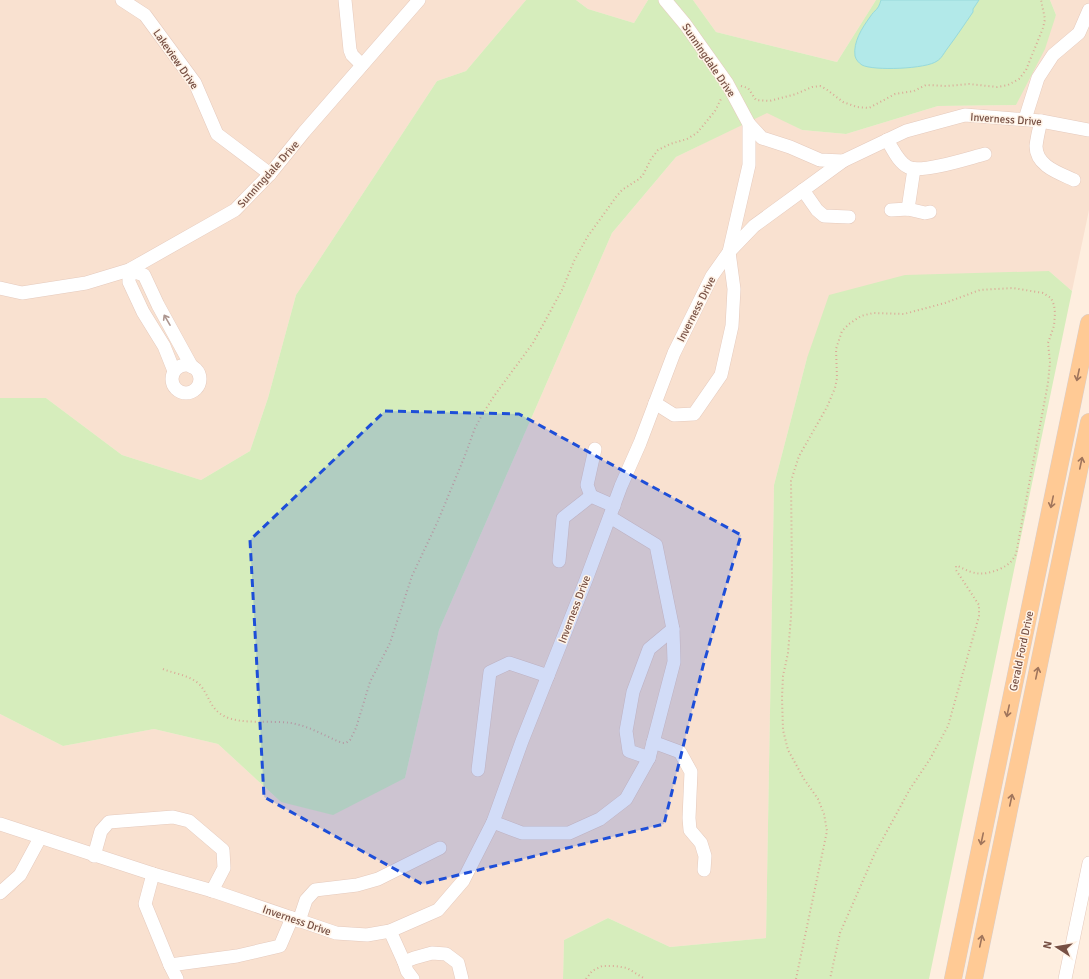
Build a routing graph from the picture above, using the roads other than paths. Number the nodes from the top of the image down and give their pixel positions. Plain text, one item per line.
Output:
1 (122, 0) edge
2 (345, 0) edge
3 (419, 0) edge
4 (665, 0) edge
5 (1089, 10) edge
6 (362, 65) junction
7 (1025, 119) junction
8 (1041, 121) junction
9 (749, 124) junction
10 (1089, 130) edge
11 (887, 140) junction
12 (985, 154) dead end
13 (843, 161) junction
14 (914, 169) junction
15 (270, 174) junction
16 (1074, 180) dead end
17 (803, 190) junction
18 (908, 209) junction
19 (891, 210) dead end
20 (930, 212) dead end
21 (849, 217) dead end
22 (730, 252) junction
23 (129, 270) junction
24 (0, 288) edge
25 (158, 305) junction
26 (143, 312) junction
27 (1089, 323) edge
28 (177, 338) junction
29 (164, 346) junction
30 (192, 367) junction
31 (174, 371) junction
32 (655, 402) junction
33 (1089, 422) edge
34 (1087, 441) edge
35 (595, 449) dead end
36 (591, 496) junction
37 (612, 511) junction
38 (559, 561) dead end
39 (674, 629) junction
40 (548, 676) junction
41 (653, 742) junction
42 (649, 758) junction
43 (478, 770) dead end
44 (493, 822) junction
45 (0, 824) edge
46 (40, 838) junction
47 (440, 848) dead end
48 (94, 856) junction
49 (1089, 863) edge
50 (704, 870) dead end
51 (153, 874) junction
52 (212, 890) junction
53 (0, 893) edge
54 (295, 919) junction
55 (390, 931) junction
56 (404, 962) junction
57 (170, 965) junction
58 (177, 979) edge
59 (413, 979) edge
60 (462, 979) edge
61 (953, 979) edge
62 (974, 979) edge
63 (1065, 979) edge

1 - 15 street, Lakeview Drive
2 - 6 street
3 - 6 street, Sunningdale Drive
4 - 9 street, Sunningdale Drive
5 - 7 street
6 - 15 street, Sunningdale Drive
7 - 8 street, Inverness Drive
7 - 11 street, Inverness Drive
8 - 10 street, Inverness Drive
8 - 16 street
9 - 13 street, Sunningdale Drive
9 - 22 street, Sunningdale Drive
11 - 13 street, Inverness Drive
11 - 14 street
12 - 14 street
13 - 17 street, Inverness Drive
14 - 18 street
15 - 23 street, Sunningdale Drive
17 - 21 street
17 - 22 street, Inverness Drive
18 - 19 street
18 - 20 street
22 - 32 street, Inverness Drive
22 - 32 street
23 - 24 street, Sunningdale Drive
23 - 25 street
23 - 26 street
25 - 26 street
28 -> 25 street
26 - 29 street
27 -> 61 main road, Gerald Ford Drive
28 - 29 street
28 - 30 street
29 - 31 street
30 - 31 street
30 - 31 street
32 - 37 street, Inverness Drive
33 - 34 main road, Gerald Ford Drive
62 -> 34 main road, Gerald Ford Drive
35 - 36 street
36 - 37 street
36 - 38 street
37 - 39 street
37 - 40 street, Inverness Drive
39 - 41 street
39 - 42 street
40 - 43 street
40 - 44 street, Inverness Drive
41 - 42 street
41 - 50 street
42 - 44 street
44 - 55 street, Inverness Drive
45 - 46 street, Inverness Drive
46 - 48 street, Inverness Drive
46 - 53 street
47 - 54 street
48 - 51 street, Inverness Drive
48 - 52 street
49 - 63 street
51 - 52 street, Inverness Drive
51 - 57 street
52 - 54 street, Inverness Drive
54 - 55 street, Inverness Drive
54 - 57 street
55 - 56 street
56 - 59 street
56 - 60 street
57 - 58 street

